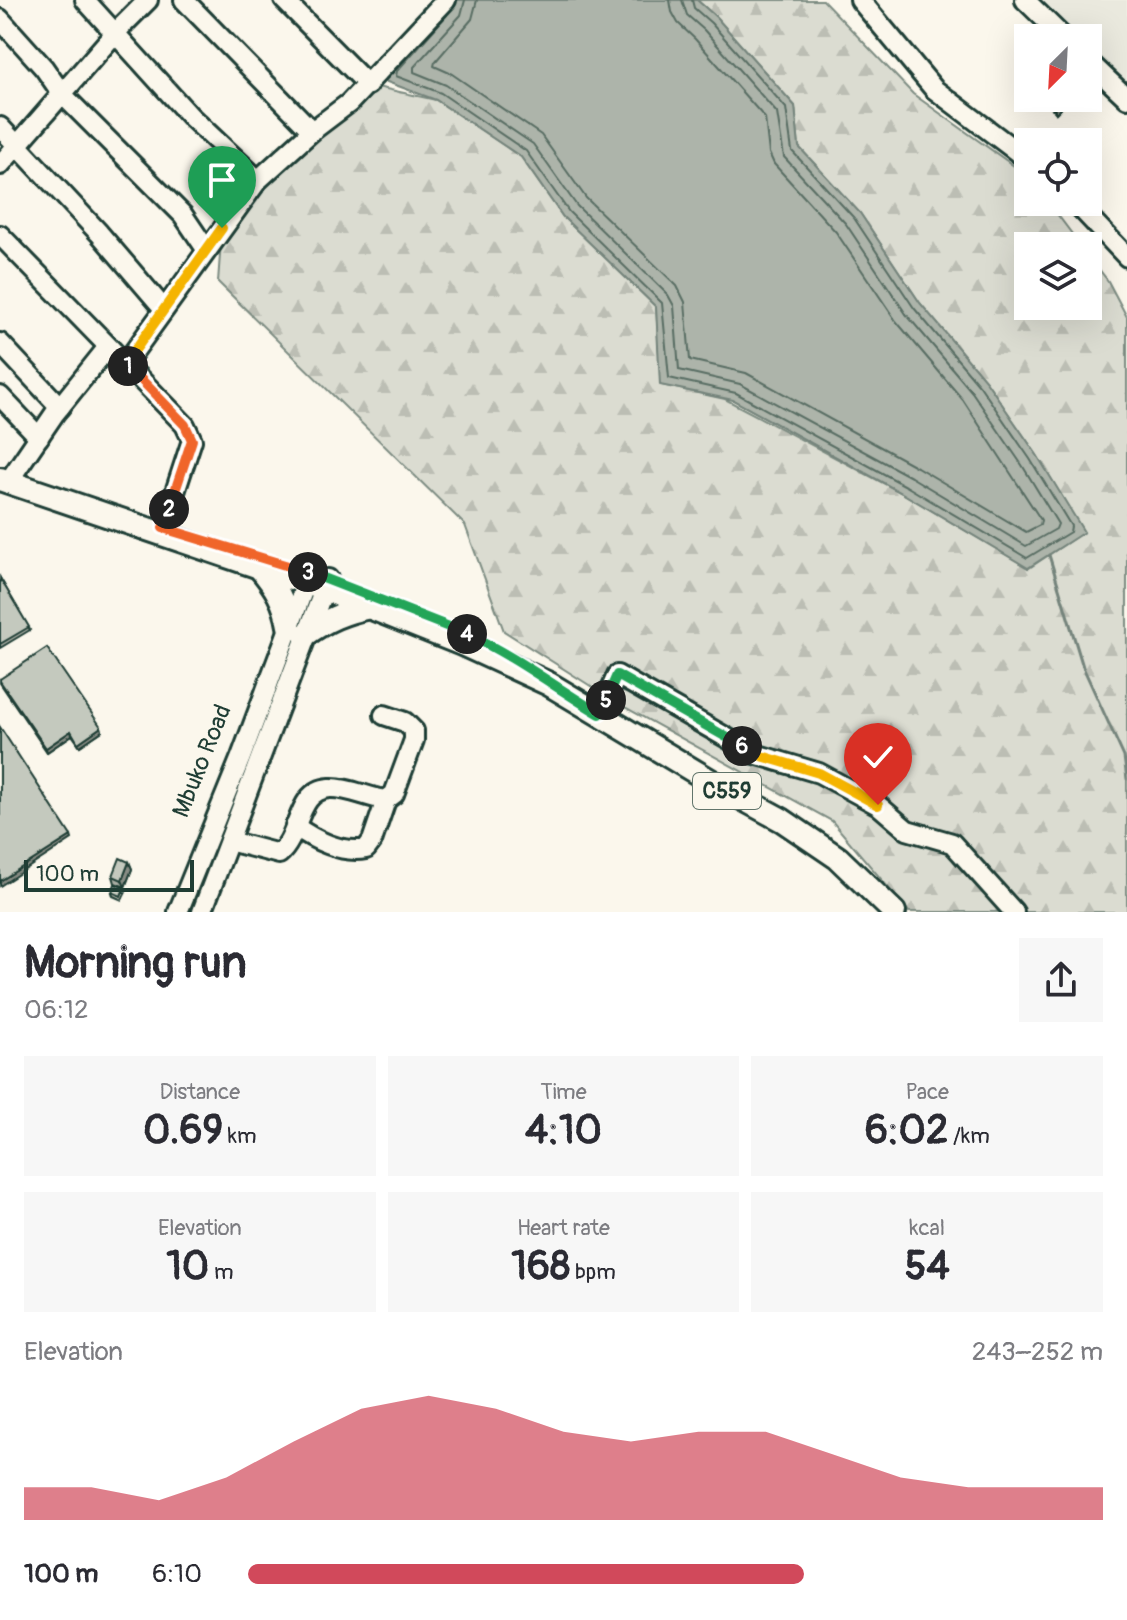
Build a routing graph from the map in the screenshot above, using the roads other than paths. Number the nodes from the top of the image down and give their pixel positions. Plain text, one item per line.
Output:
1 (85, 0) edge
2 (148, 0) edge
3 (184, 0) edge
4 (284, 0) edge
5 (446, 0) edge
6 (860, 0) edge
7 (1025, 0) edge
8 (0, 19) edge
9 (1050, 24) edge
10 (115, 33) junction
11 (1102, 74) edge
12 (368, 85) junction
13 (62, 94) junction
14 (1127, 98) edge
15 (0, 127) edge
16 (312, 131) junction
17 (17, 145) junction
18 (1014, 149) edge
19 (0, 165) edge
20 (258, 180) junction
21 (1088, 216) edge
22 (0, 235) edge
23 (206, 249) junction
24 (1127, 257) edge
25 (164, 309) junction
26 (0, 343) edge
27 (108, 347) junction
28 (125, 364) junction
29 (0, 396) edge
30 (60, 407) junction
31 (39, 437) junction
32 (4, 481) edge
33 (162, 531) junction
34 (259, 567) junction
35 (317, 581) junction
36 (370, 607) junction
37 (292, 638) junction
38 (549, 684) junction
39 (600, 714) junction
40 (384, 715) dead end
41 (386, 800) junction
42 (295, 826) junction
43 (229, 841) junction
44 (168, 912) edge
45 (178, 912) edge
46 (202, 912) edge
47 (894, 912) edge
48 (1014, 912) edge

1 - 10 street
2 - 10 street
3 - 16 street
4 - 12 street
5 - 12 street
6 - 18 street
7 - 9 street
8 - 13 street
10 - 13 street
10 - 20 street
11 - 14 street
12 - 16 street
13 - 17 street
13 - 23 street
15 - 17 street
16 - 20 street
17 - 19 street
17 - 25 street
20 - 23 street
21 - 24 street
22 - 27 street
23 - 25 street
25 - 28 street
26 - 30 street
27 - 28 street
27 - 30 street
28 - 33 street
29 - 31 street
30 - 31 street
31 - 32 street
32 - 33 main road, C559
33 - 34 main road, C559
33 - 35 main road, C559
34 - 35 main road, C559
34 - 37 main road
35 - 36 main road, C559
35 - 37 street
35 - 38 main road, C559
36 - 37 main road
36 - 38 main road, C559
37 - 43 street
37 - 44 street, Mbuko Road
37 - 45 street
38 - 39 main road, C559
39 - 47 main road, C559
39 - 48 street
40 - 41 street
41 - 42 street
41 - 42 street
42 - 43 street
43 - 46 street

